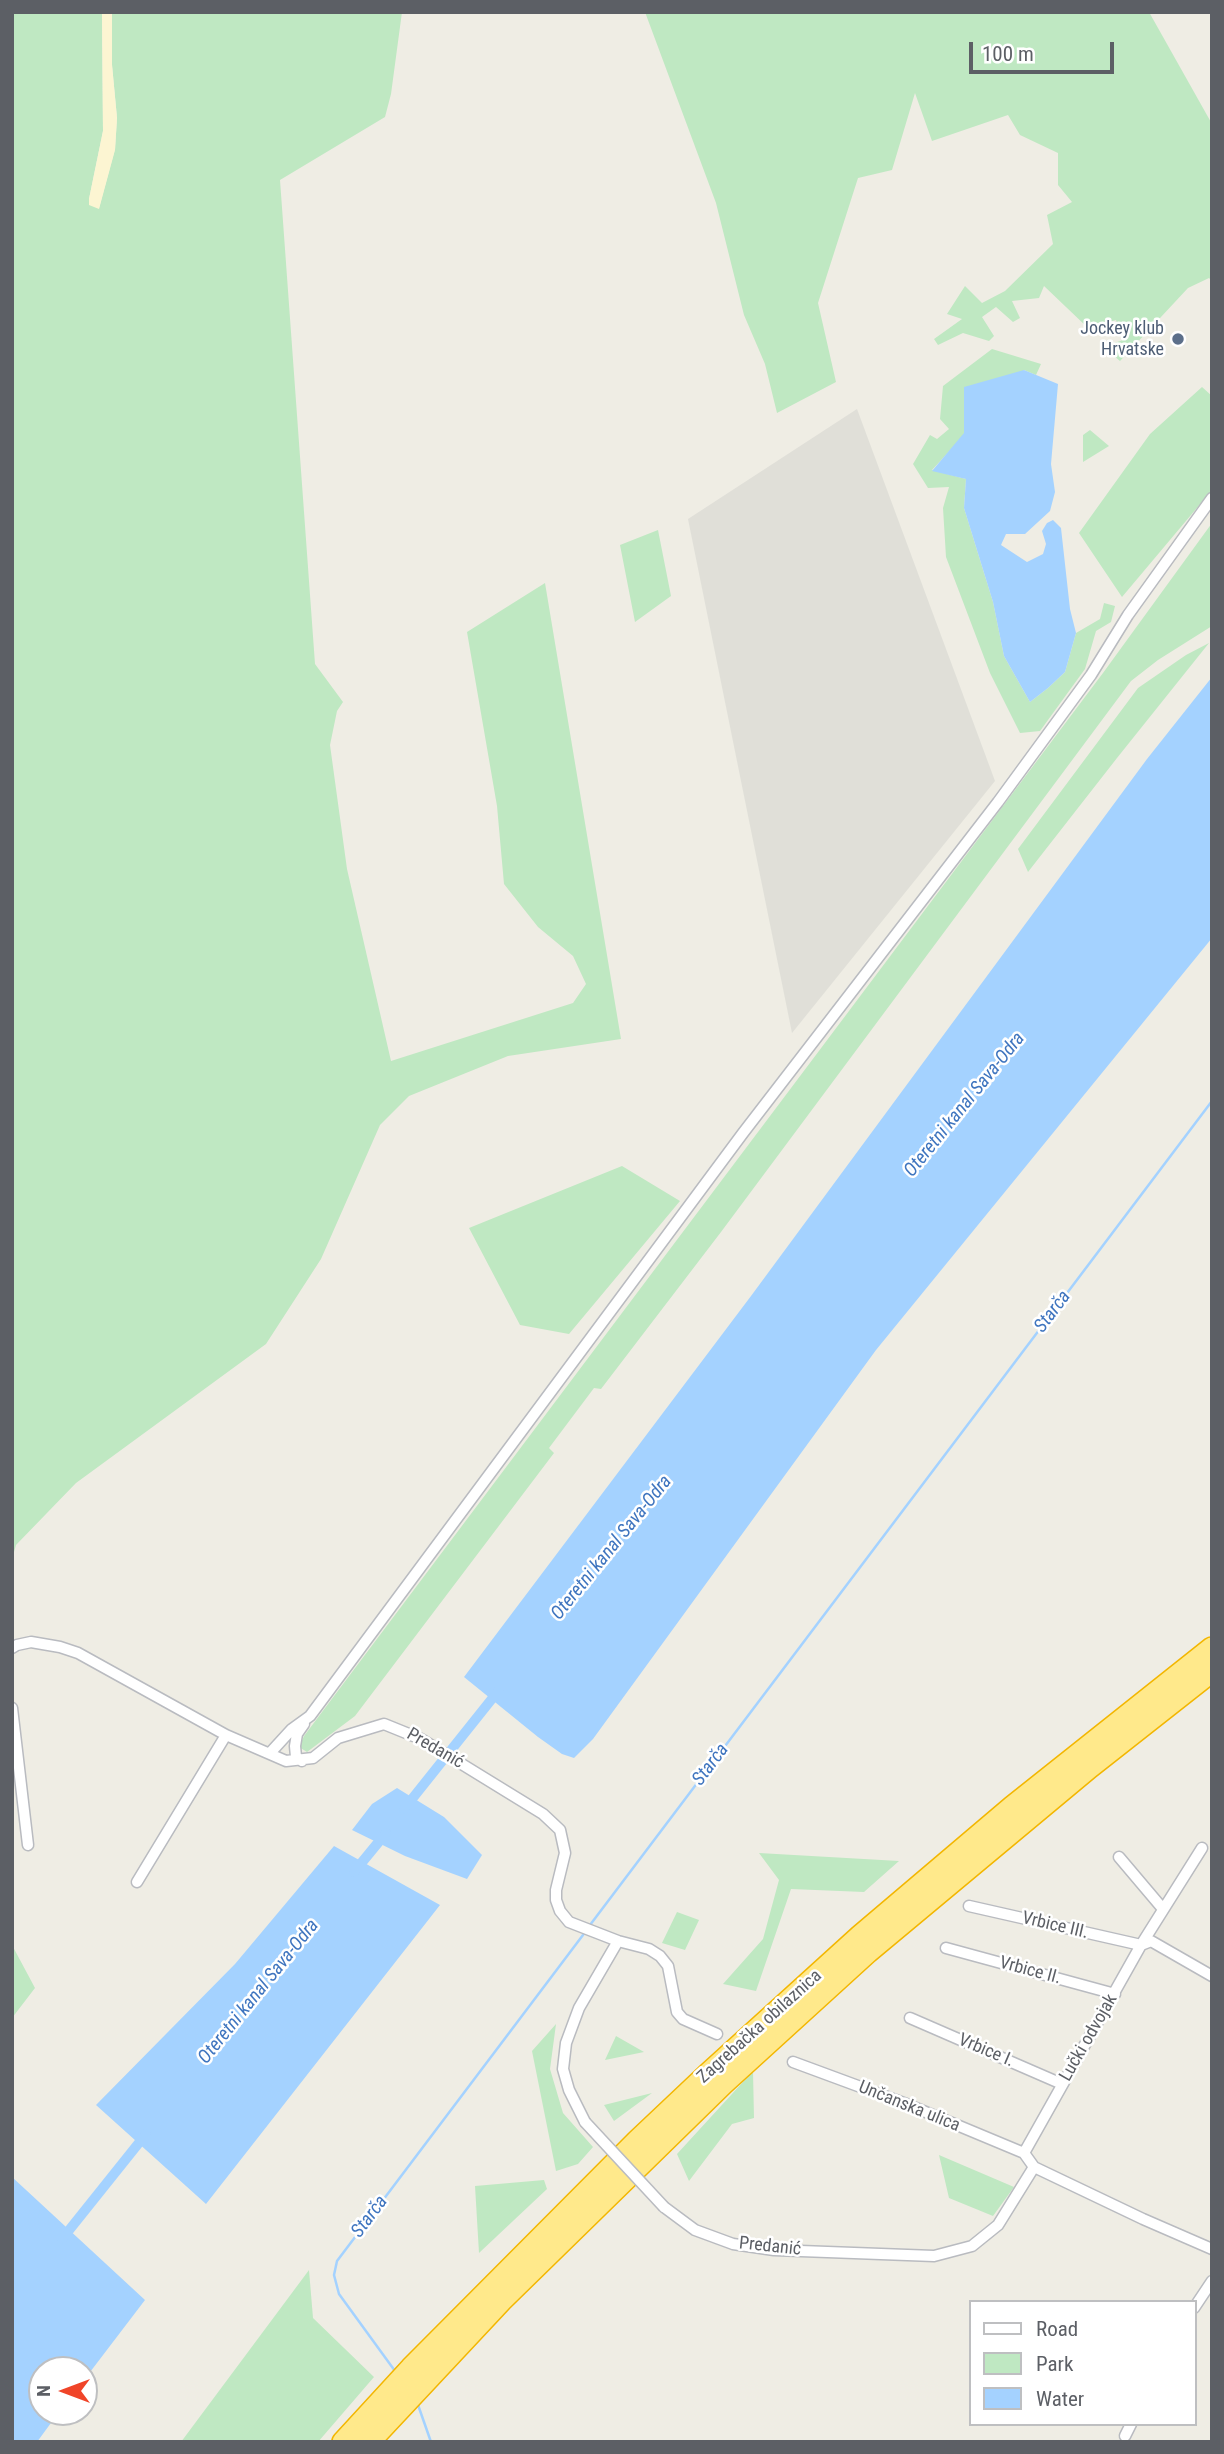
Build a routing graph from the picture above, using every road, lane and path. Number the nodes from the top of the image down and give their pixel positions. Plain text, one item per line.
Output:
1 (1212, 498) edge
2 (12, 1648) edge
3 (1212, 1648) edge
4 (1212, 1671) edge
5 (12, 1708) edge
6 (310, 1716) junction
7 (226, 1735) junction
8 (270, 1753) junction
9 (302, 1761) junction
10 (28, 1845) dead end
11 (1202, 1848) dead end
12 (1119, 1857) dead end
13 (137, 1882) dead end
14 (969, 1906) dead end
15 (1163, 1909) junction
16 (618, 1941) junction
17 (1141, 1945) junction
18 (946, 1948) dead end
19 (1212, 1976) edge
20 (1115, 1994) junction
21 (910, 2018) dead end
22 (718, 2034) dead end
23 (793, 2062) dead end
24 (1062, 2084) junction
25 (1024, 2153) junction
26 (1034, 2167) junction
27 (1212, 2249) edge
28 (1212, 2281) edge
29 (1196, 2305) edge
30 (419, 2374) junction
31 (387, 2407) junction
32 (1130, 2426) edge
33 (1125, 2436) dead end
34 (343, 2442) edge
35 (369, 2442) edge

1 - 6 street
2 - 7 street
3 - 30 highway, Zagrebačka obilaznica
4 - 30 highway, Zagrebačka obilaznica
5 - 10 street
6 - 8 street
6 - 9 street
7 - 8 street
7 - 13 street
8 - 9 street
9 - 16 street, Predanić
11 - 15 street, Lučki odvojak
12 - 15 street
14 - 17 street, Vrbice III.
15 - 17 street, Lučki odvojak
16 - 22 street, Predanić
16 - 26 street, Predanić, bridge
17 - 19 street, Vrbice III.
17 - 20 street, Lučki odvojak
18 - 20 street, Vrbice II.
20 - 24 street, Lučki odvojak
21 - 24 street, Vrbice I.
23 - 25 street, Unčanska ulica
24 - 25 street, Lučki odvojak
25 - 26 street
26 - 27 street
28 - 29 street
30 - 31 highway, Zagrebačka obilaznica
31 - 34 highway, Zagrebačka obilaznica
31 - 35 highway, Zagrebačka obilaznica
32 - 33 street

